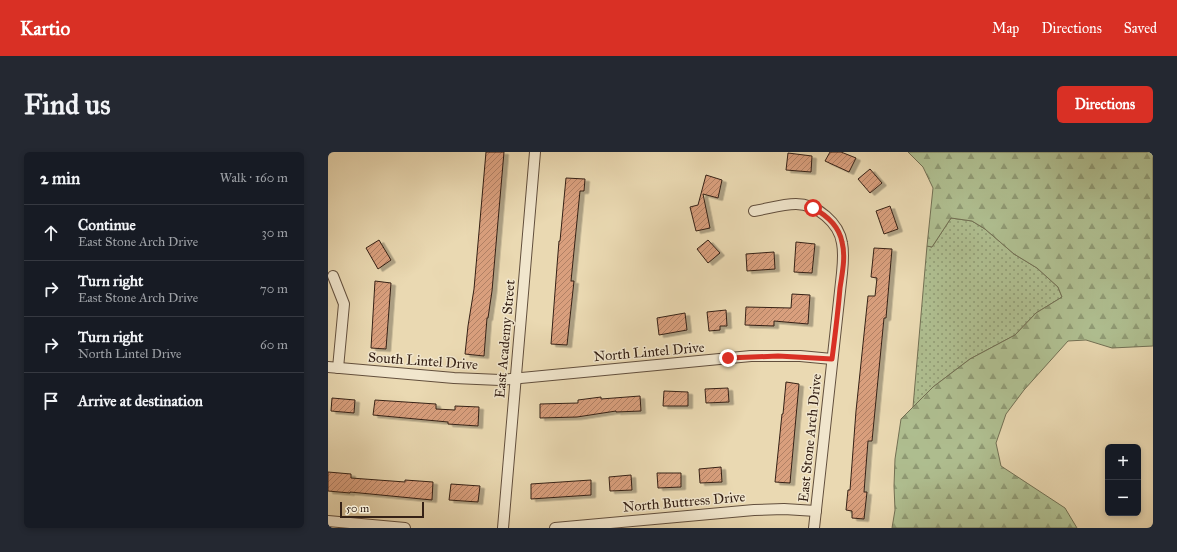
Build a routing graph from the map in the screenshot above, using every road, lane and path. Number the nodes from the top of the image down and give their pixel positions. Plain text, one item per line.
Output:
1 (535, 152) edge
2 (754, 212) dead end
3 (333, 276) dead end
4 (832, 359) junction
5 (333, 368) edge
6 (516, 379) junction
7 (816, 511) junction
8 (328, 521) edge
9 (405, 528) edge
10 (503, 528) edge
11 (555, 528) edge
12 (814, 528) edge

1 - 6 street, East Academy Street
2 - 4 street, East Stone Arch Drive
3 - 5 street
4 - 6 street, North Lintel Drive
4 - 7 street, East Stone Arch Drive
5 - 6 street, South Lintel Drive
6 - 10 street, East Academy Street
7 - 11 street, North Buttress Drive
7 - 12 street, East Stone Arch Drive
8 - 9 street

